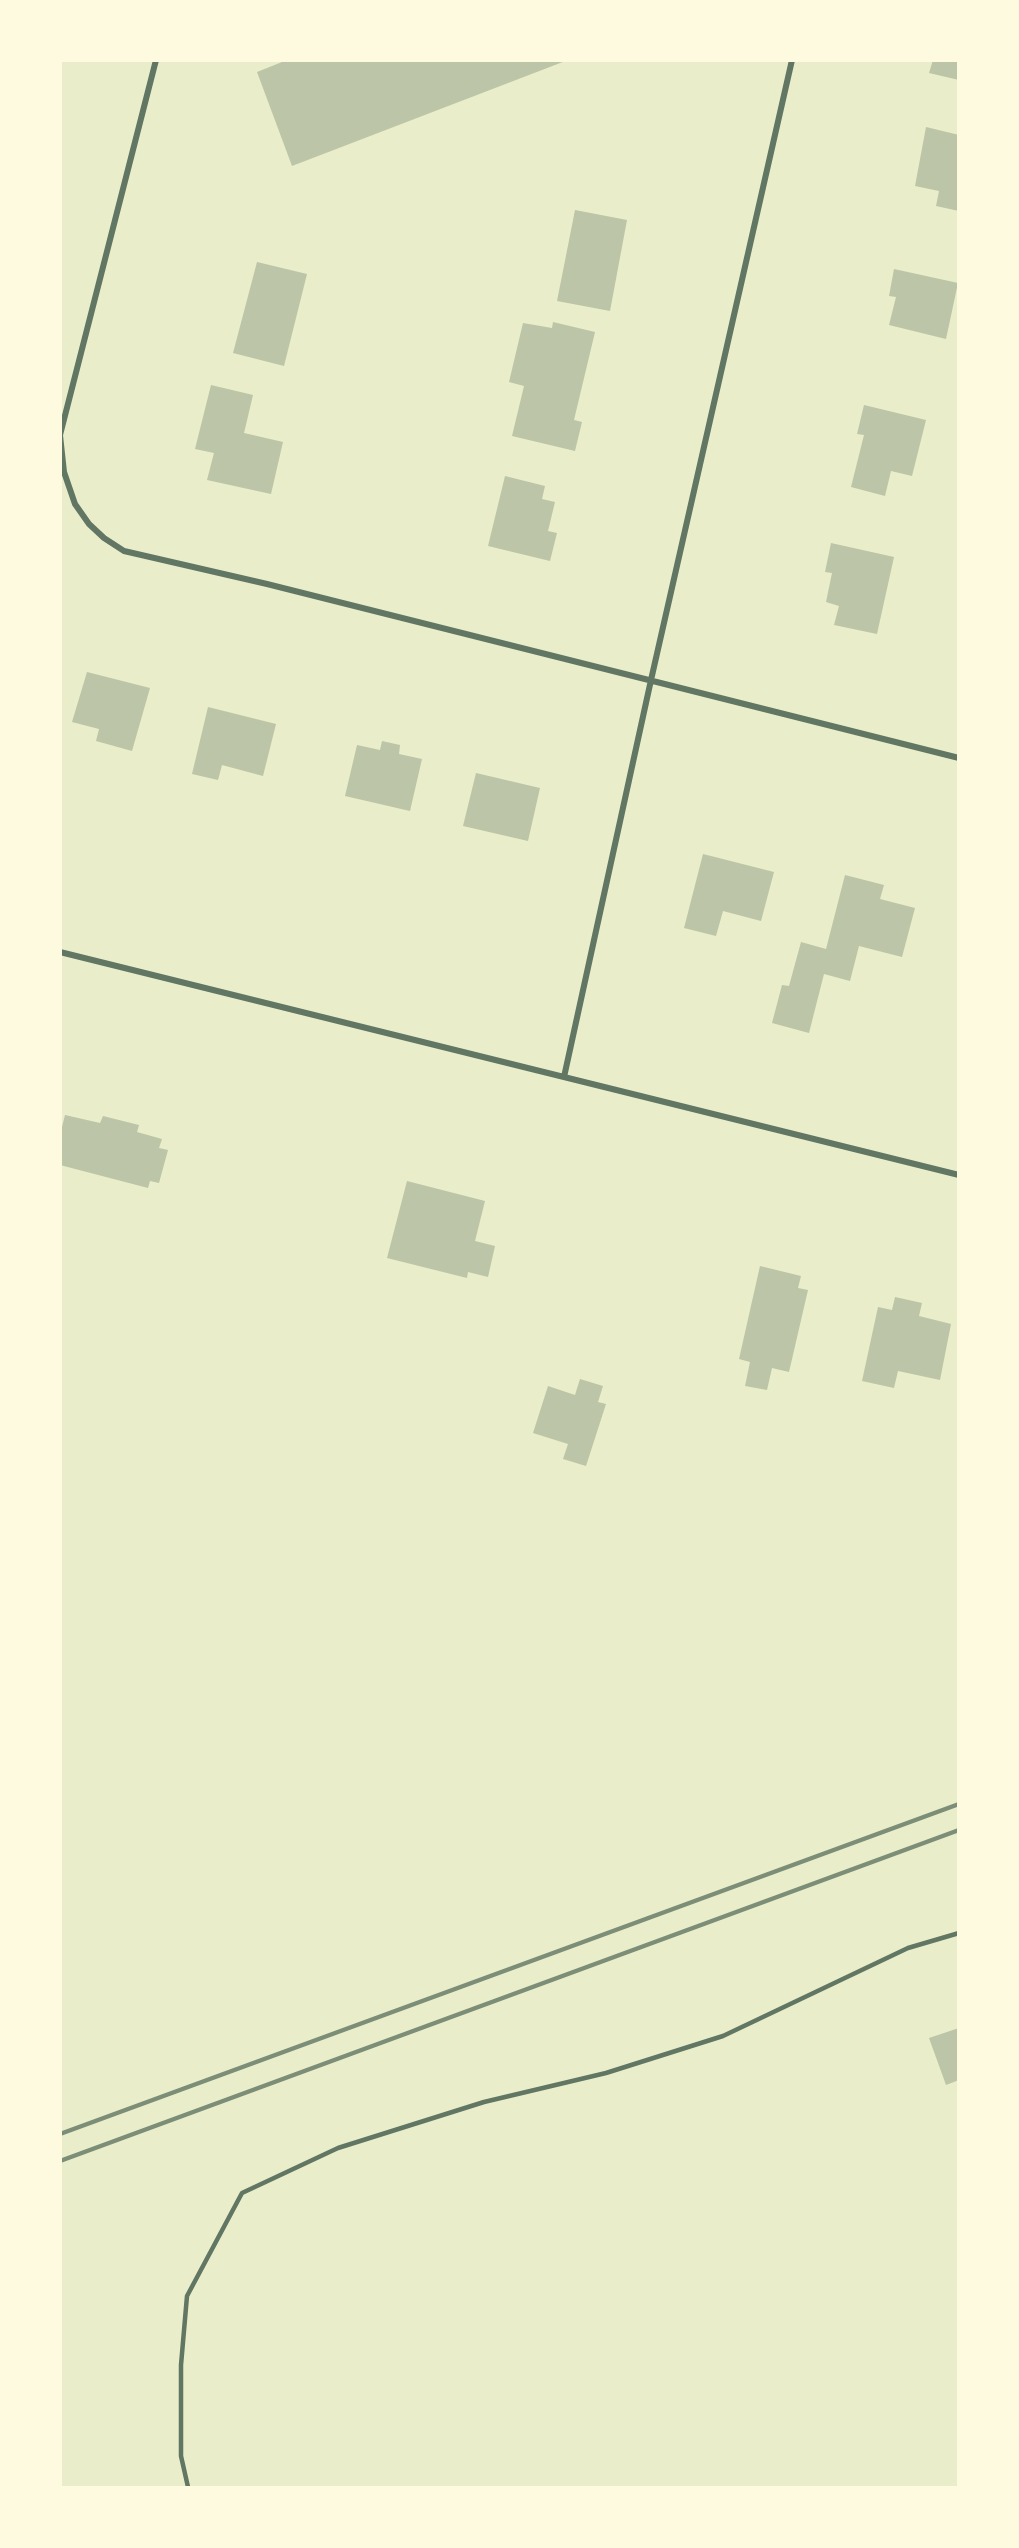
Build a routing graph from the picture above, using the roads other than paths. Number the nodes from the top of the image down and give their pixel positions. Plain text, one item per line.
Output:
1 (156, 60) edge
2 (792, 60) edge
3 (651, 680) junction
4 (959, 758) edge
5 (60, 952) edge
6 (564, 1077) junction
7 (959, 1175) edge
8 (959, 1933) edge
9 (188, 2487) edge

1 - 3 street
2 - 3 street
3 - 4 street
3 - 6 street
5 - 6 street
6 - 7 street
8 - 9 lane

